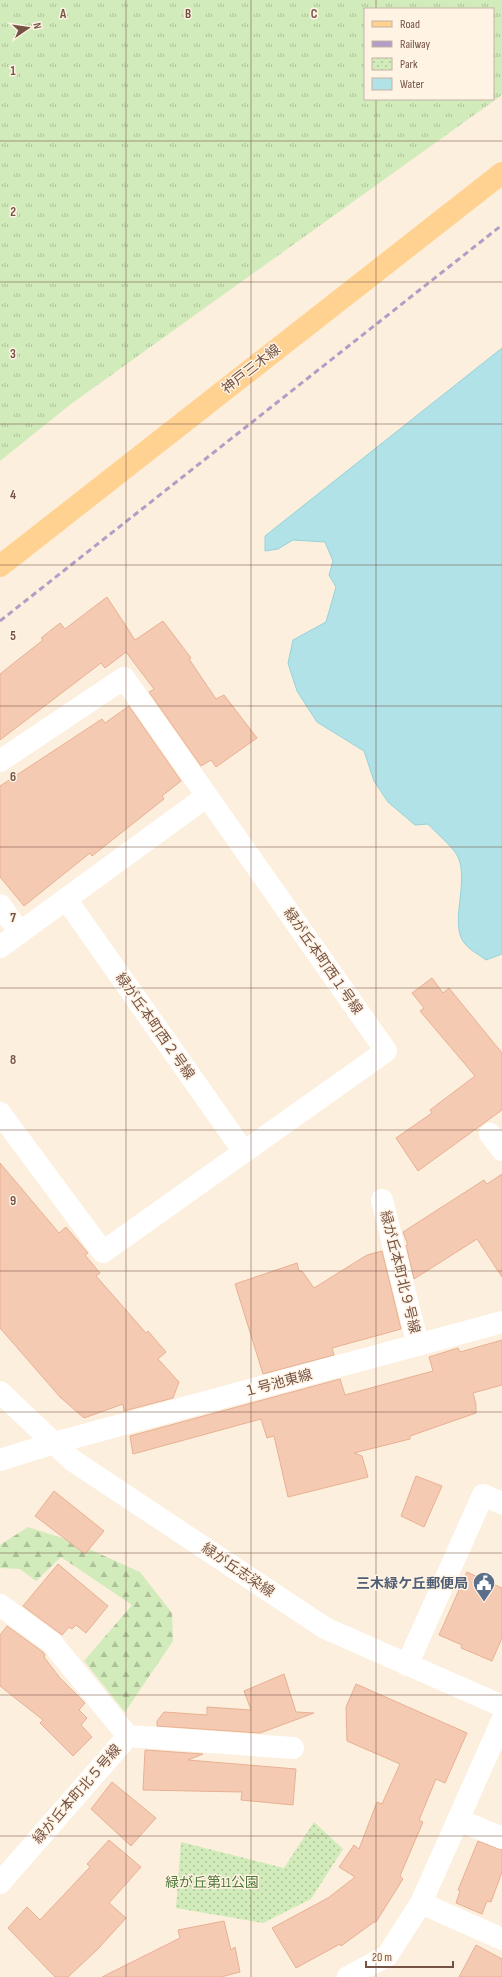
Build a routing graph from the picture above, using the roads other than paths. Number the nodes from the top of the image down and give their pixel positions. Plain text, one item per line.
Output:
1 (502, 173) edge
2 (0, 566) edge
3 (0, 761) edge
4 (207, 796) junction
5 (66, 899) junction
6 (0, 905) edge
7 (20, 933) junction
8 (0, 947) edge
9 (0, 1113) edge
10 (244, 1152) junction
11 (382, 1200) dead end
12 (502, 1322) edge
13 (418, 1345) junction
14 (0, 1392) edge
15 (54, 1443) junction
16 (0, 1460) edge
17 (502, 1503) edge
18 (0, 1606) edge
19 (407, 1664) junction
20 (502, 1706) edge
21 (502, 1721) edge
22 (128, 1736) junction
23 (293, 1748) dead end
24 (459, 1820) junction
25 (502, 1838) edge
26 (0, 1883) edge
27 (421, 1903) junction
28 (502, 1939) edge
29 (348, 1977) edge

1 - 2 main road, 神戸三木線
3 - 4 street
4 - 5 street
4 - 10 street, 緑が丘本町西１号線
5 - 7 street
5 - 10 street, 緑が丘本町西２号線
6 - 7 street
7 - 8 street
9 - 10 street, 緑が丘本町西１号線
11 - 13 street, 緑が丘本町北９号線
12 - 13 street, １号池東線
13 - 15 street, １号池東線
14 - 15 street, 緑が丘志染線
15 - 16 street, １号池東線
15 - 19 street, 緑が丘志染線
17 - 19 street
18 - 22 street, 緑が丘本町北５号線
19 - 20 street, 緑が丘志染線
21 - 24 street
22 - 23 street
22 - 26 street, 緑が丘本町北５号線
24 - 25 street
24 - 27 street
27 - 28 street
27 - 29 street

